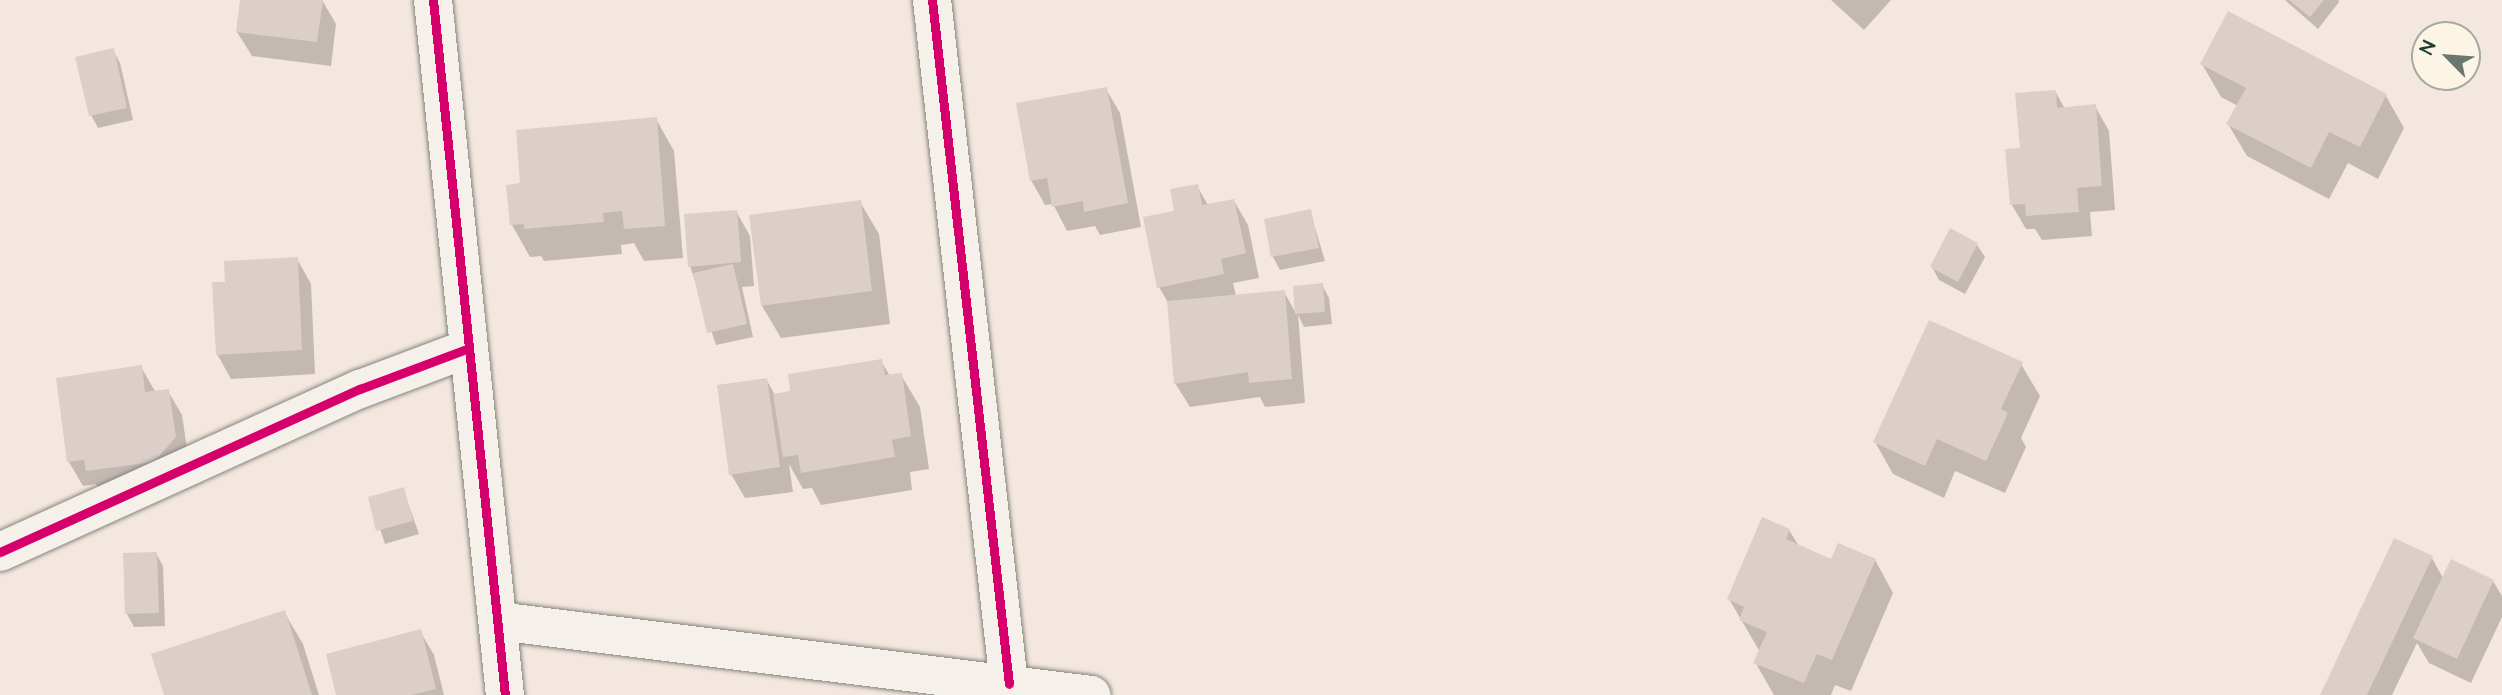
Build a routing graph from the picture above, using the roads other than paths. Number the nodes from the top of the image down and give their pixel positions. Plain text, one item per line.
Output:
1 (433, 0) edge
2 (932, 0) edge
3 (469, 348) junction
4 (0, 552) edge
5 (498, 621) junction
6 (1009, 684) junction
7 (505, 695) edge
8 (1091, 695) edge

1 - 3 street
2 - 6 street
3 - 4 street
3 - 5 street
5 - 6 street
5 - 7 street
6 - 8 street

